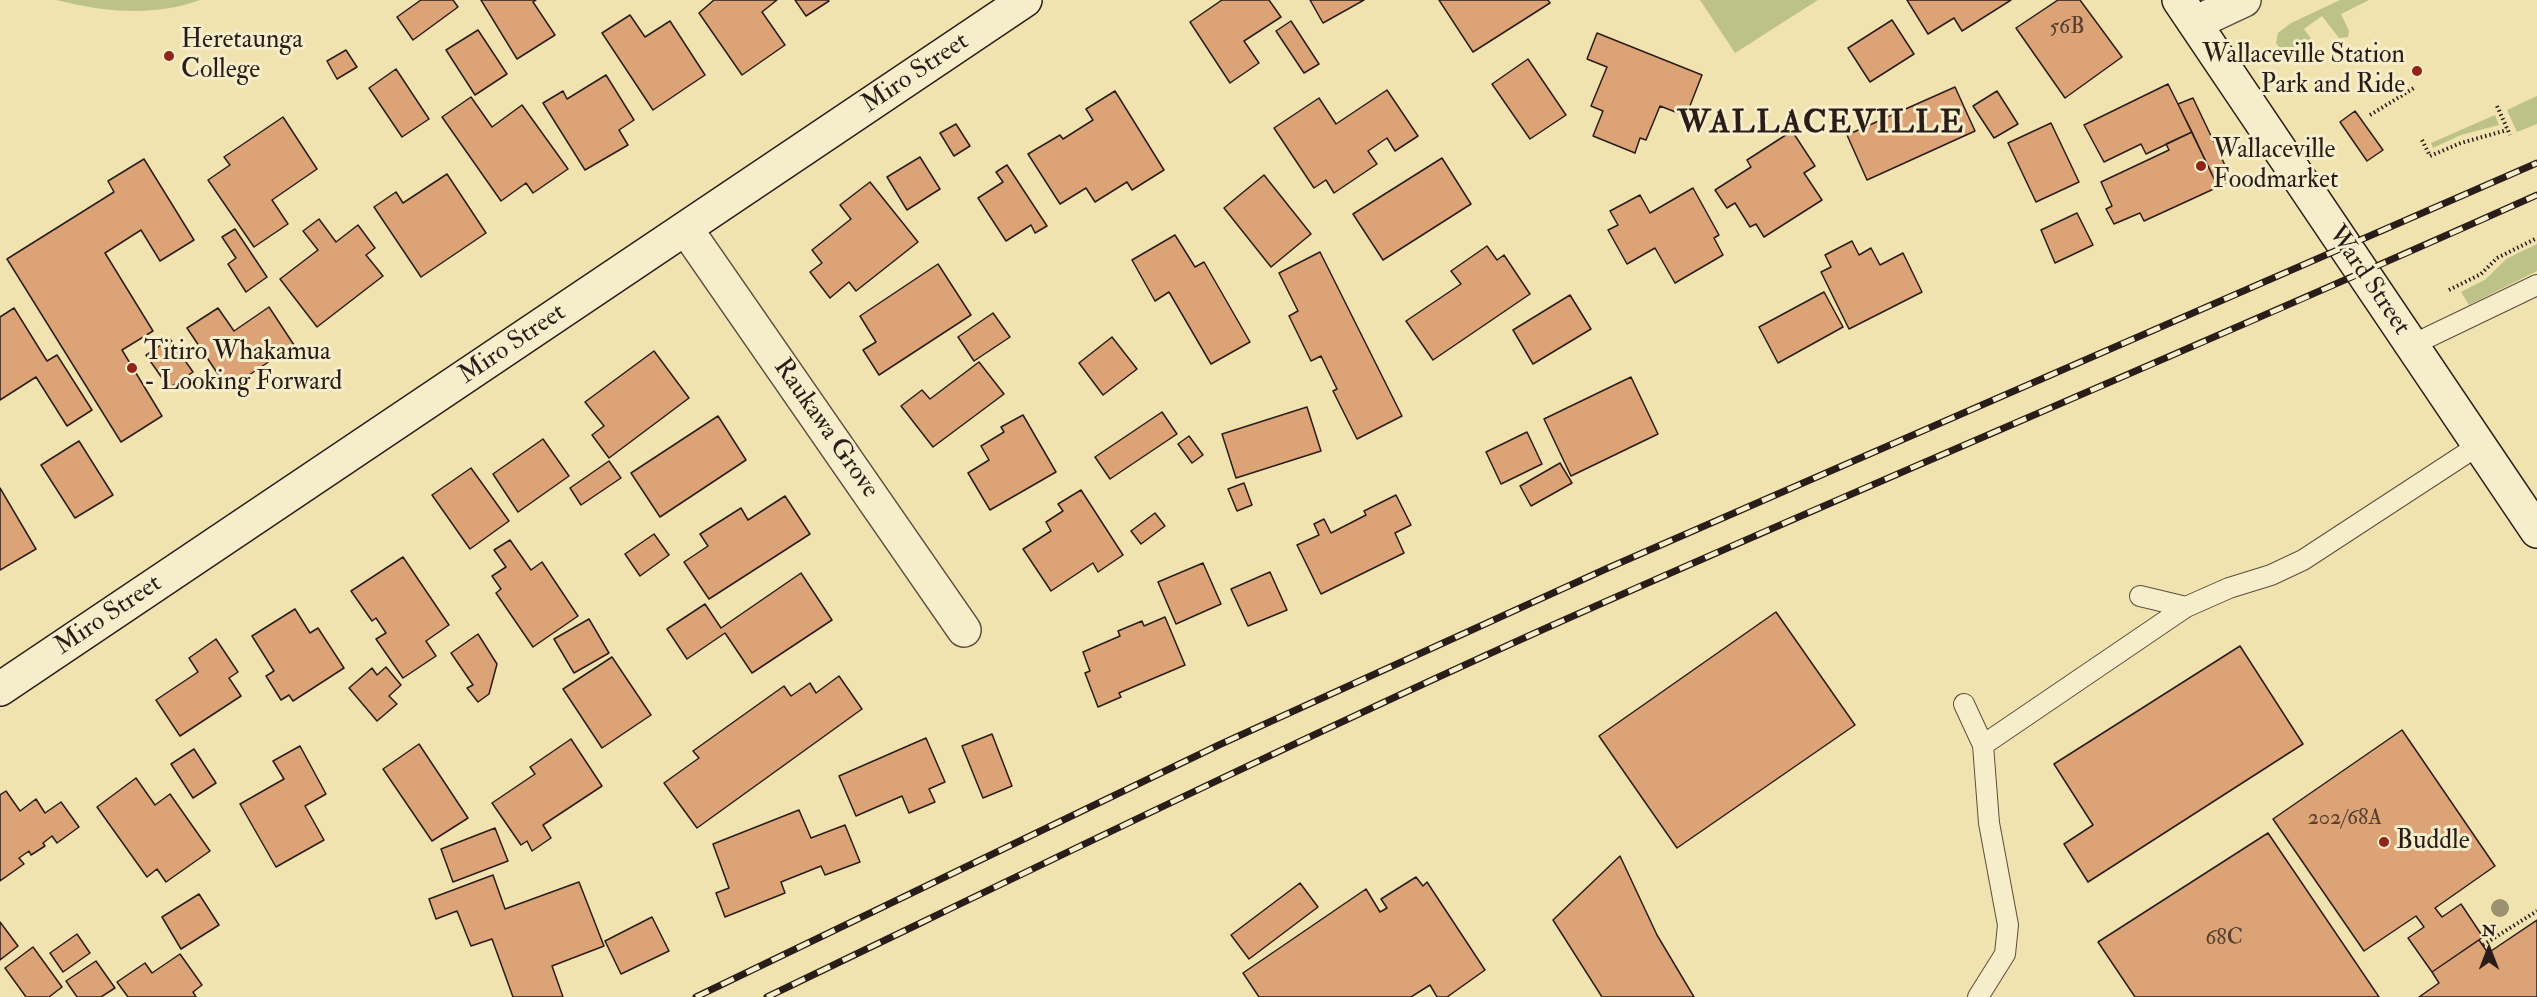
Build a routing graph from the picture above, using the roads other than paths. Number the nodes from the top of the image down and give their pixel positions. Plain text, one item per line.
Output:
1 (1025, 0) edge
2 (2244, 0) edge
3 (2187, 12) edge
4 (686, 229) junction
5 (2537, 285) edge
6 (2412, 345) junction
7 (2479, 445) junction
8 (2537, 531) edge
9 (2140, 596) dead end
10 (2186, 607) junction
11 (964, 630) dead end
12 (0, 689) edge
13 (1964, 704) dead end
14 (1983, 745) junction
15 (1978, 997) edge

1 - 4 street, Miro Street
2 - 3 street
3 - 6 street, Ward Street
4 - 11 street, Raukawa Grove
4 - 12 street, Miro Street
5 - 6 lane
6 - 7 street, Ward Street
7 - 8 street, Ward Street
7 - 10 lane
9 - 10 lane
10 - 14 lane
13 - 14 lane
14 - 15 lane

